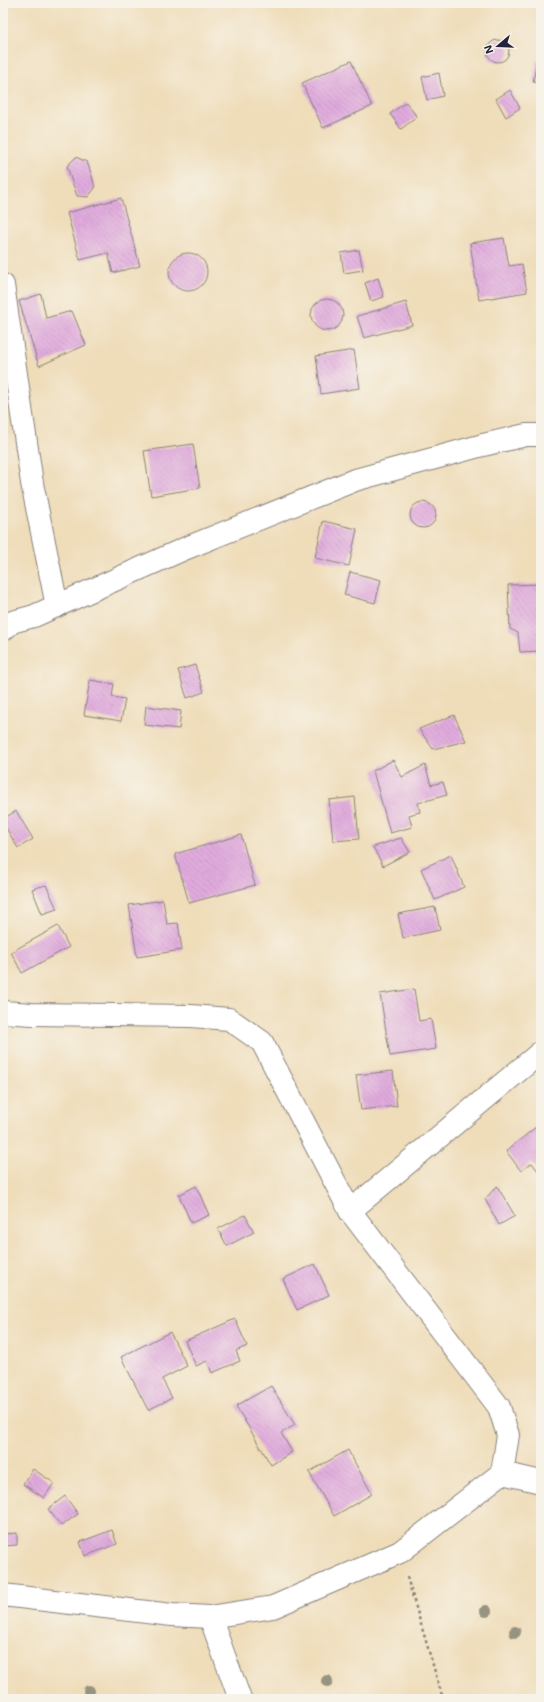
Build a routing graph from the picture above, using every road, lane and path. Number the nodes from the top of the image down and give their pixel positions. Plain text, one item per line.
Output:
1 (3, 285) edge
2 (541, 435) edge
3 (57, 606) junction
4 (3, 630) edge
5 (3, 1012) edge
6 (541, 1052) edge
7 (350, 1211) junction
8 (502, 1473) junction
9 (541, 1482) edge
10 (400, 1552) junction
11 (3, 1595) edge
12 (210, 1617) junction
13 (240, 1699) edge
14 (443, 1699) edge

1 - 3 street
2 - 3 street
3 - 4 street
5 - 7 street
6 - 7 street
7 - 8 street
8 - 9 street
8 - 10 street
10 - 12 street
10 - 14 path
11 - 12 street
12 - 13 street

